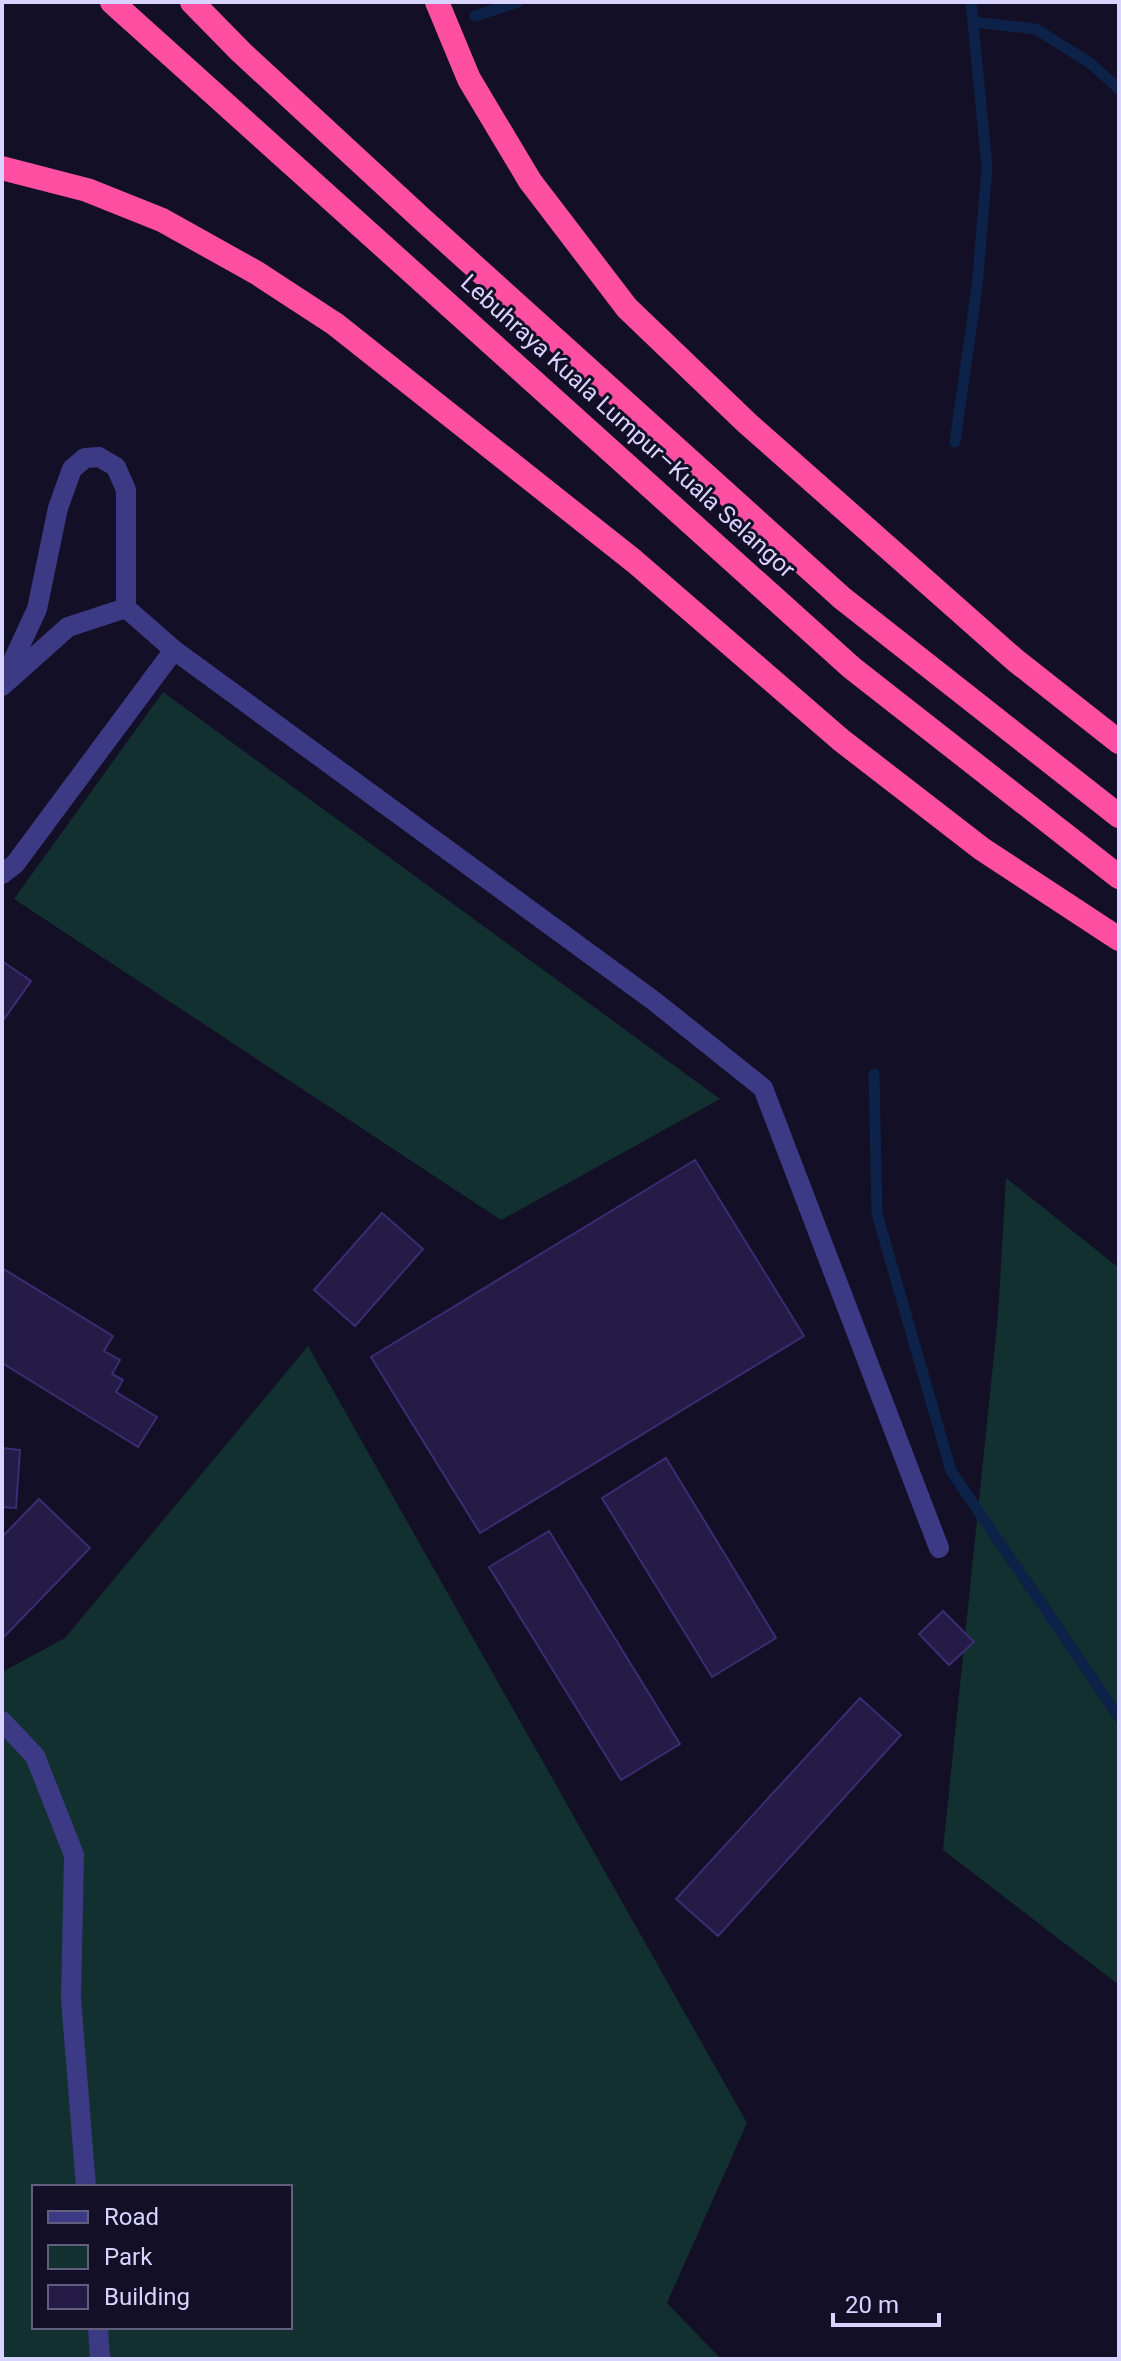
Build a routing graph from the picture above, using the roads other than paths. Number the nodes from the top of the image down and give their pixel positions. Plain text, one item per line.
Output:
1 (112, 2) edge
2 (192, 2) edge
3 (437, 2) edge
4 (2, 168) edge
5 (126, 608) junction
6 (174, 650) junction
7 (2, 685) edge
8 (1119, 742) edge
9 (1119, 816) edge
10 (2, 874) edge
11 (1119, 877) edge
12 (1119, 939) edge
13 (939, 1548) dead end
14 (2, 1721) edge
15 (86, 2185) edge
16 (98, 2329) edge
17 (100, 2359) edge

1 - 11 highway, Lebuhraya Kuala Lumpur–Kuala Selangor
2 - 9 highway, Lebuhraya Kuala Lumpur–Kuala Selangor
3 - 8 highway
4 - 12 highway
5 - 6 lane
5 - 7 lane
5 - 7 lane
6 - 10 lane
6 - 13 lane
14 - 15 lane
16 - 17 lane

